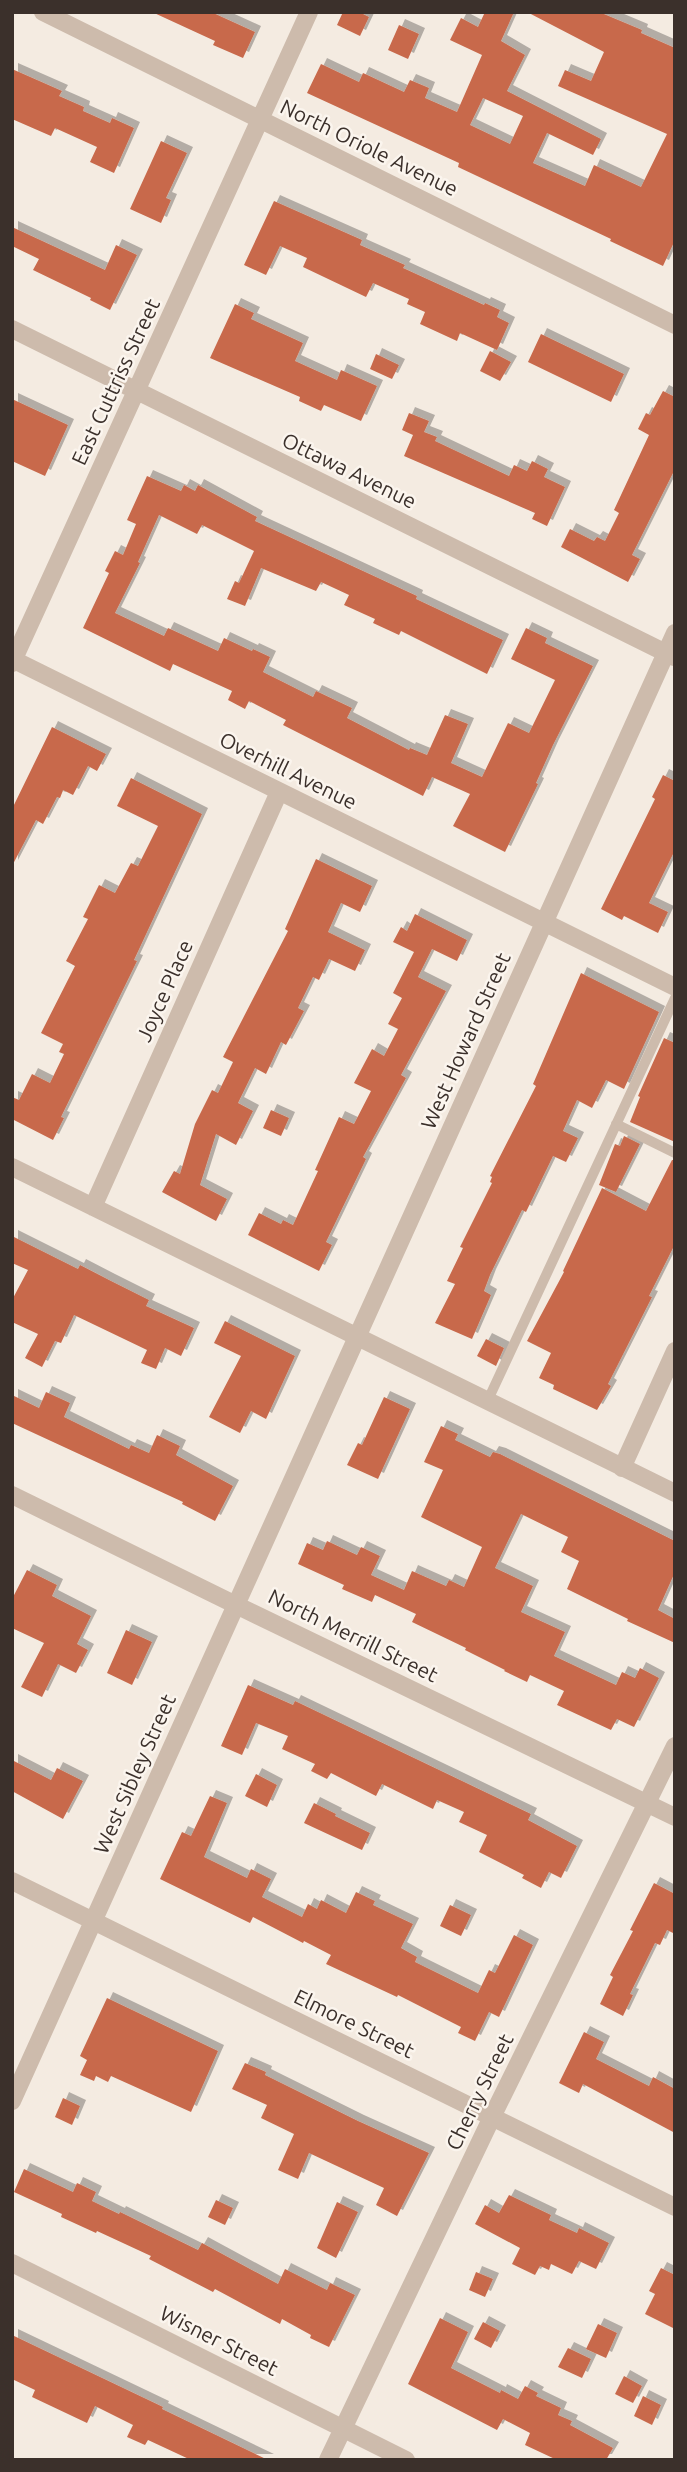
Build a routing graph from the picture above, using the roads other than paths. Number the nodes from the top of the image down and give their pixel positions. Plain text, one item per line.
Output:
1 (43, 12) edge
2 (309, 12) edge
3 (262, 121) junction
4 (675, 325) edge
5 (12, 330) edge
6 (136, 391) junction
7 (675, 633) edge
8 (670, 655) edge
9 (13, 661) edge
10 (279, 792) junction
11 (545, 922) junction
12 (675, 987) edge
13 (675, 998) edge
14 (616, 1124) junction
15 (675, 1153) edge
16 (12, 1167) edge
17 (93, 1207) junction
18 (357, 1338) junction
19 (675, 1352) edge
20 (487, 1402) junction
21 (299, 1466) joint
22 (622, 1468) junction
23 (675, 1493) edge
24 (12, 1495) edge
25 (236, 1605) junction
26 (675, 1746) edge
27 (647, 1803) junction
28 (675, 1817) edge
29 (12, 1881) edge
30 (93, 1921) junction
31 (12, 2101) edge
32 (492, 2117) junction
33 (675, 2207) edge
34 (12, 2263) edge
35 (343, 2429) junction
36 (328, 2460) edge
37 (406, 2460) edge

1 - 3 street, North Oriole Avenue
2 - 3 street, East Cuttriss Street
3 - 4 street, North Oriole Avenue
3 - 6 street, East Cuttriss Street
5 - 6 street, Ottawa Avenue
6 - 8 street, Ottawa Avenue
6 - 9 street, East Cuttriss Street
7 - 8 street, West Howard Street
8 - 11 street, West Howard Street
9 - 10 street, Overhill Avenue
10 - 11 street, Overhill Avenue
10 - 17 street, Joyce Place
11 - 12 street, Overhill Avenue
11 - 18 street, West Howard Street
13 - 14 lane
14 - 15 lane
14 - 20 lane
16 - 17 street
17 - 18 street
18 - 20 street
18 - 21 street, West Howard Street
19 - 22 street
20 - 22 street
21 - 25 street, West Sibley Street
22 - 23 street
24 - 25 street, North Merrill Street
25 - 27 street, North Merrill Street
25 - 30 street, West Sibley Street
26 - 27 street, Cherry Street
27 - 28 street, North Merrill Street
27 - 32 street, Cherry Street
29 - 30 street, Elmore Street
30 - 31 street, West Sibley Street
30 - 32 street, Elmore Street
32 - 33 street, Elmore Street
32 - 35 street, Cherry Street
34 - 35 street, Wisner Street
35 - 36 street, Cherry Street
35 - 37 street, Wisner Street

